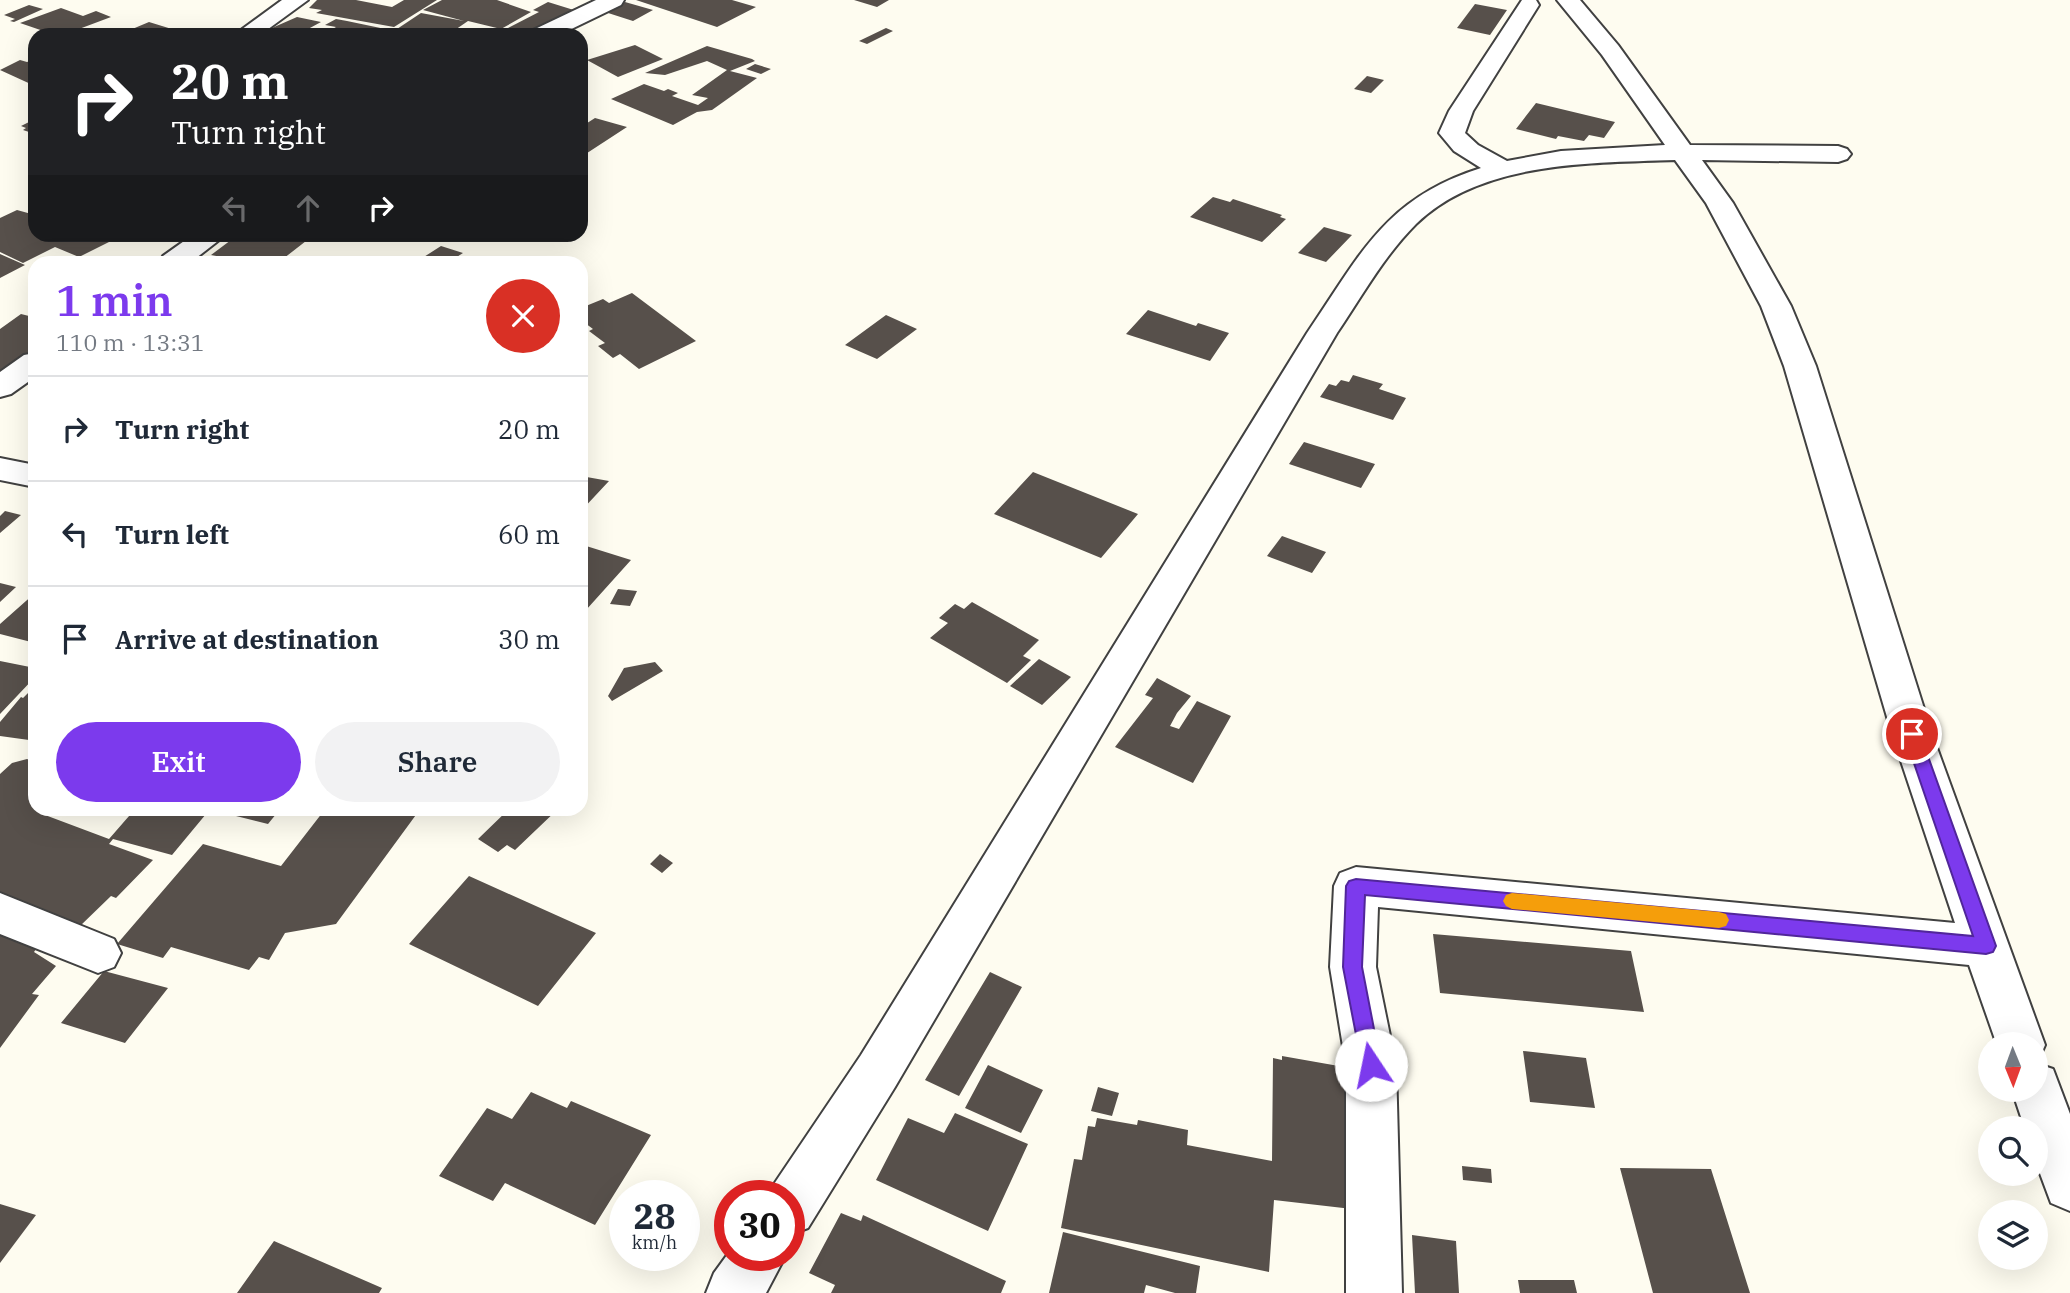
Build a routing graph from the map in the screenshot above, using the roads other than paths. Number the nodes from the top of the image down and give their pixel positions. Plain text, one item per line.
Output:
1 (297, 0) edge
2 (613, 0) edge
3 (1568, 0) edge
4 (1528, 5) dead end
5 (256, 28) edge
6 (555, 28) edge
7 (1685, 153) junction
8 (1838, 154) dead end
9 (1504, 169) junction
10 (202, 242) edge
11 (182, 256) edge
12 (28, 367) edge
13 (1, 385) edge
14 (0, 469) edge
15 (28, 475) edge
16 (0, 913) edge
17 (1986, 946) junction
18 (98, 953) dead end
19 (2016, 1032) edge
20 (2041, 1102) edge
21 (805, 1184) edge
22 (2070, 1185) edge
23 (748, 1271) edge
24 (734, 1293) edge
25 (1374, 1293) edge

1 - 5 street
2 - 6 street
3 - 7 street
4 - 9 street
7 - 8 street
7 - 9 street
7 - 17 street
9 - 21 street
10 - 11 street
12 - 13 street
14 - 15 street
16 - 18 street
17 - 19 street
17 - 25 street
20 - 22 street
23 - 24 street

